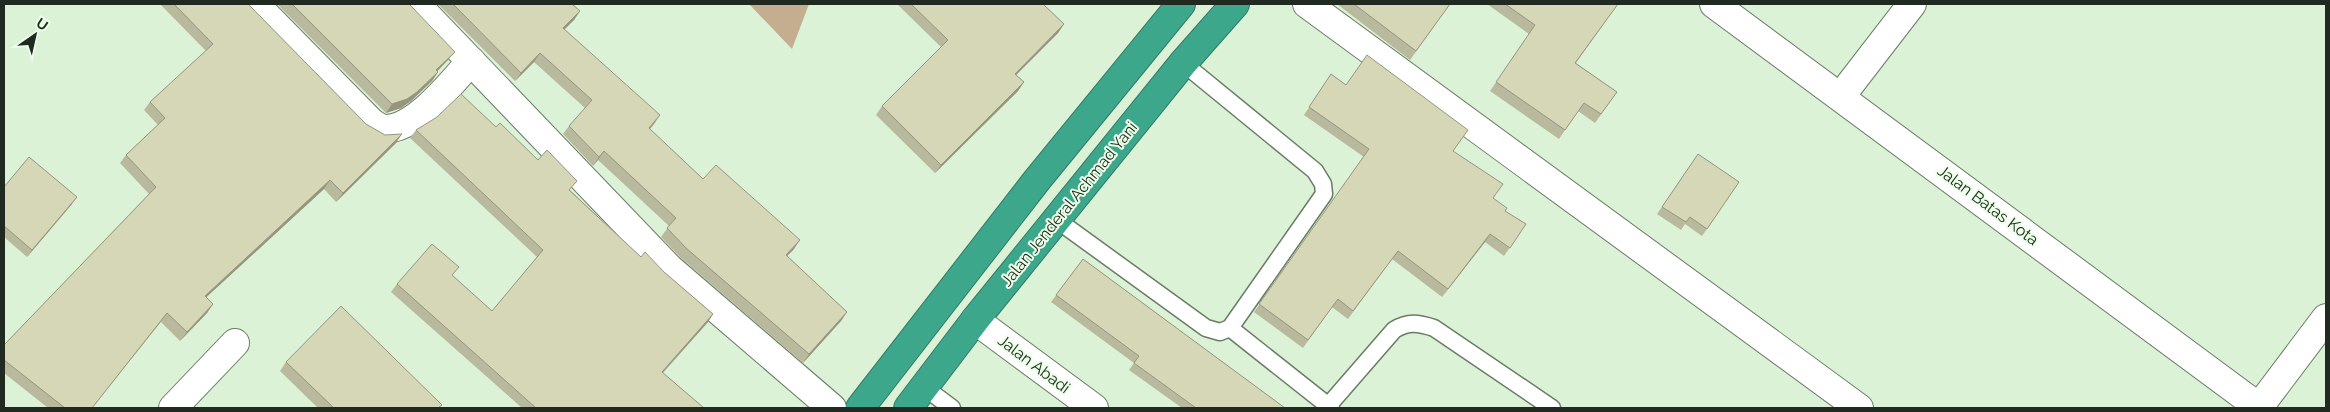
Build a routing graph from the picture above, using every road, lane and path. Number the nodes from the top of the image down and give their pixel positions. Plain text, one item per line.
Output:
1 (255, 4) edge
2 (416, 4) edge
3 (1181, 4) edge
4 (1235, 4) edge
5 (1307, 4) edge
6 (1714, 4) edge
7 (1912, 4) edge
8 (471, 61) junction
9 (1184, 63) junction
10 (1841, 96) junction
11 (1057, 220) junction
12 (2326, 318) edge
13 (975, 320) junction
14 (1230, 328) junction
15 (235, 343) dead end
16 (916, 398) edge
17 (1329, 407) edge
18 (173, 408) edge
19 (832, 408) edge
20 (860, 408) edge
21 (951, 408) edge
22 (1094, 408) edge
23 (1552, 408) edge
24 (1859, 408) edge
25 (2260, 408) edge

1 - 8 street
2 - 8 street
3 - 20 highway
4 - 9 highway, Jalan Jenderal Achmad Yani
5 - 24 street
6 - 10 street, Jalan Batas Kota
7 - 10 street
8 - 19 street
9 - 11 highway, Jalan Jenderal Achmad Yani
9 - 14 lane
10 - 25 street, Jalan Batas Kota
11 - 13 highway, Jalan Jenderal Achmad Yani
11 - 14 lane
12 - 25 street
13 - 16 highway, Jalan Jenderal Achmad Yani
13 - 22 street, Jalan Abadi
14 - 17 lane
15 - 18 street
16 - 21 lane
17 - 23 lane

